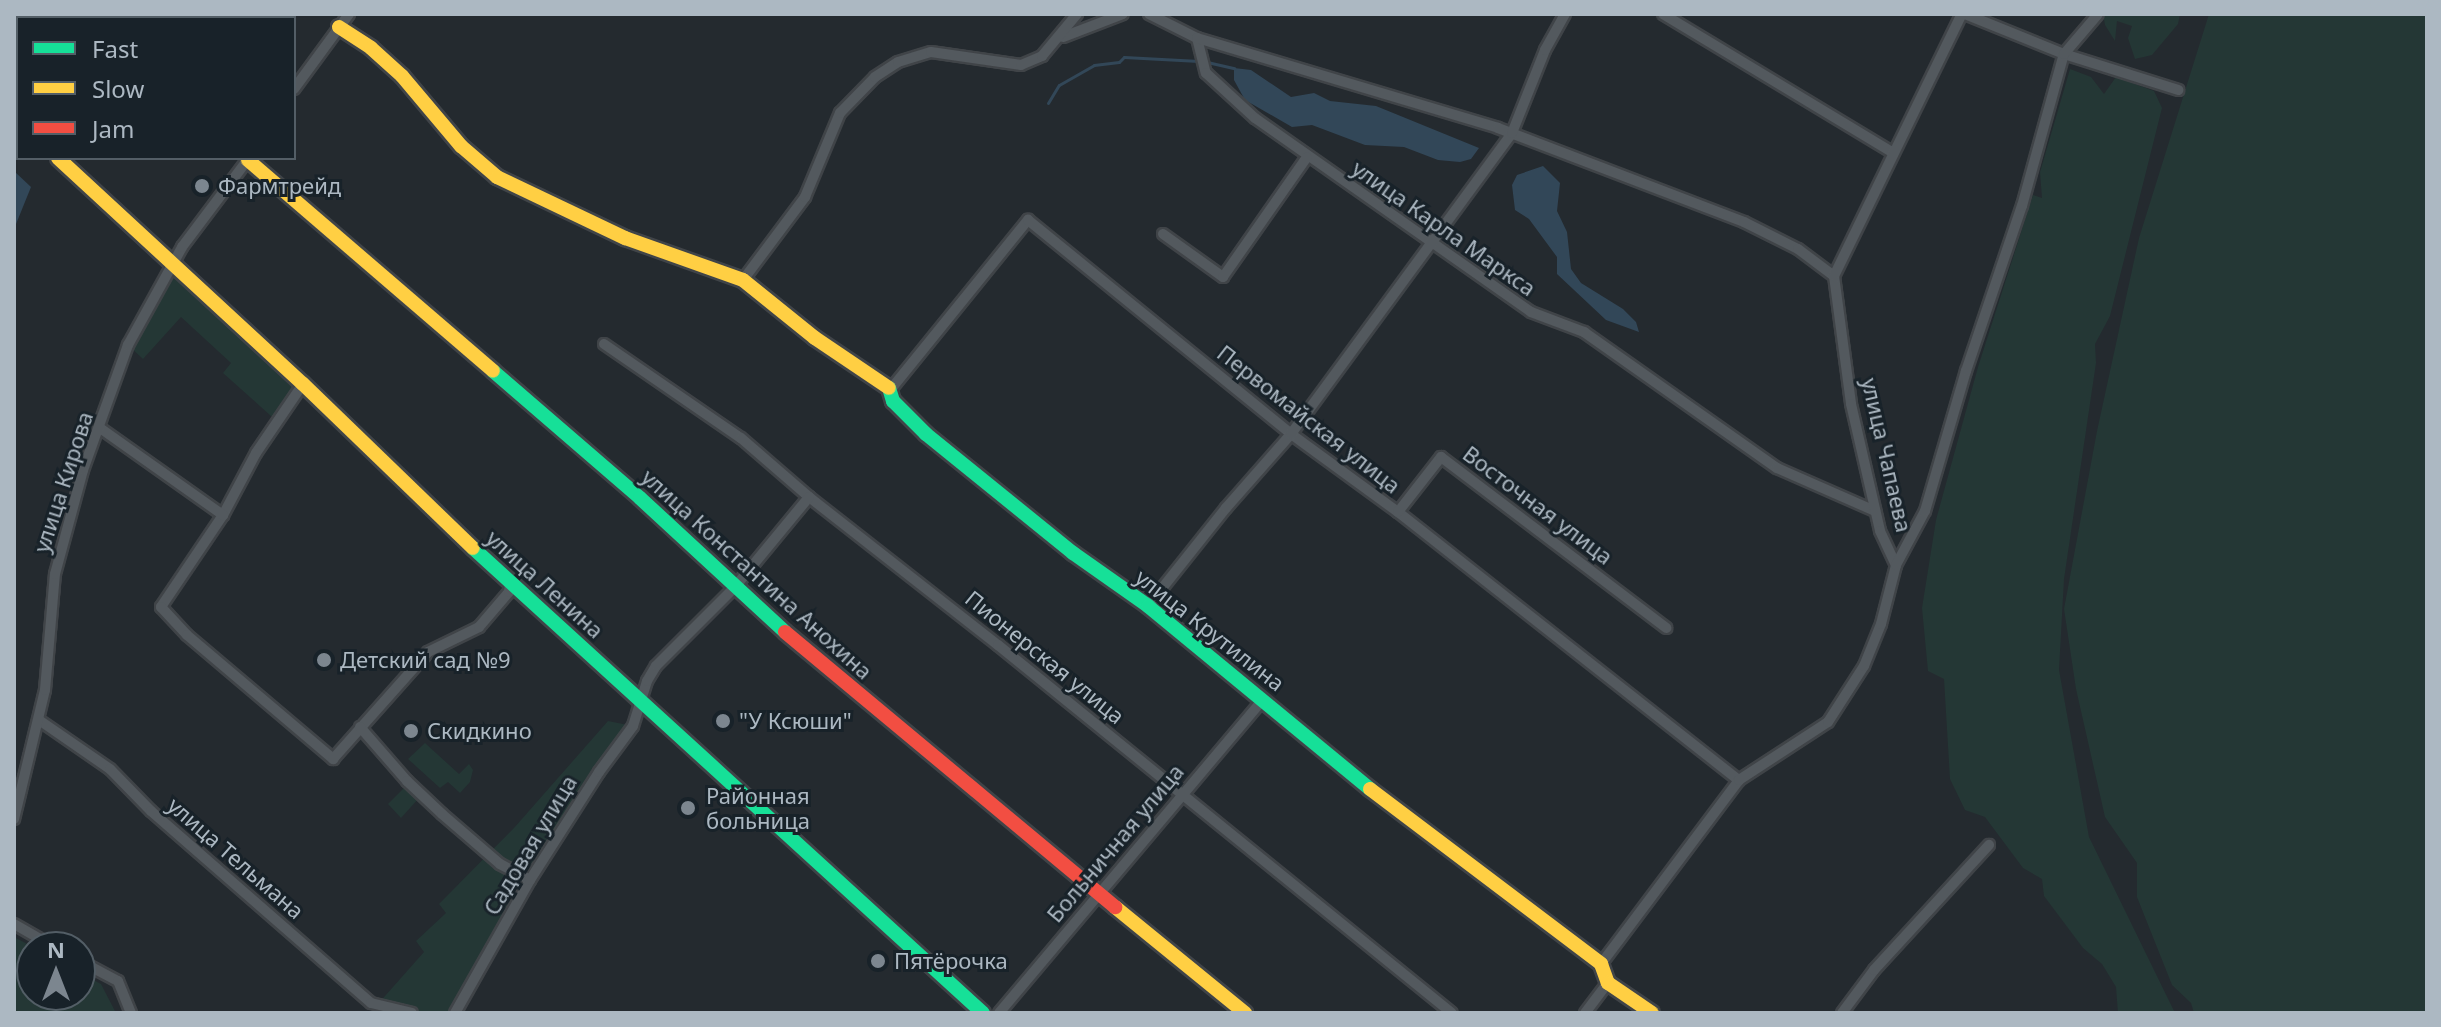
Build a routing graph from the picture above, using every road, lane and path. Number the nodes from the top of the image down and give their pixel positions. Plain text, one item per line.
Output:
1 (349, 14) edge
2 (1077, 14) edge
3 (1123, 14) edge
4 (1149, 14) edge
5 (1565, 14) edge
6 (1663, 14) edge
7 (1963, 14) edge
8 (2098, 14) edge
9 (339, 27) junction
10 (1197, 38) junction
11 (1057, 39) junction
12 (2064, 54) junction
13 (296, 86) edge
14 (2178, 90) dead end
15 (1512, 133) junction
16 (1893, 153) junction
17 (1307, 157) junction
18 (61, 160) edge
19 (72, 160) edge
20 (247, 160) edge
21 (249, 160) edge
22 (86, 180) junction
23 (1163, 234) dead end
24 (1431, 243) junction
25 (173, 263) junction
26 (1834, 276) junction
27 (743, 280) junction
28 (604, 344) dead end
29 (303, 384) junction
30 (891, 389) junction
31 (100, 428) junction
32 (1291, 434) junction
33 (809, 497) junction
34 (1875, 511) junction
35 (1398, 512) junction
36 (223, 515) junction
37 (1896, 565) junction
38 (510, 584) junction
39 (734, 588) junction
40 (1148, 606) junction
41 (1666, 628) dead end
42 (1263, 699) junction
43 (643, 702) junction
44 (39, 720) junction
45 (360, 727) junction
46 (1739, 780) junction
47 (1184, 794) junction
48 (14, 819) edge
49 (1989, 845) dead end
50 (530, 880) junction
51 (1098, 894) junction
52 (1601, 964) junction
53 (96, 969) edge
54 (1608, 983) junction
55 (131, 1013) edge
56 (412, 1013) edge
57 (455, 1013) edge
58 (983, 1013) edge
59 (999, 1013) edge
60 (1245, 1013) edge
61 (1452, 1013) edge
62 (1585, 1013) edge
63 (1652, 1013) edge
64 (1842, 1013) edge

1 - 9 street
2 - 11 street
3 - 11 street
4 - 10 street
5 - 15 street
6 - 16 street
7 - 12 street
7 - 16 street
8 - 12 street
9 - 13 street
9 - 27 street, улица Крутилина
10 - 15 street
10 - 17 street, улица Карла Маркса
11 - 27 street
12 - 14 street
12 - 37 street
15 - 24 street
15 - 26 street
16 - 26 street
17 - 23 street
17 - 24 street, улица Карла Маркса
18 - 22 street, улица Ленина
19 - 22 street, улица Ленина
20 - 25 street, улица Кирова
21 - 39 street, улица Константина Анохина
22 - 25 street, улица Ленина
24 - 32 street
24 - 34 street, улица Карла Маркса
25 - 29 street, улица Ленина
25 - 31 street, улица Кирова
26 - 34 street, улица Чапаева
27 - 30 street, улица Крутилина
28 - 33 street, Пионерская улица
29 - 36 street
29 - 38 street, улица Ленина
30 - 32 street, Первомайская улица
30 - 40 street, улица Крутилина
31 - 36 street
31 - 44 street, улица Кирова
32 - 35 street, Первомайская улица
32 - 40 street
33 - 39 street, Садовая улица
33 - 47 street, Пионерская улица
34 - 37 street, улица Чапаева
35 - 41 street, Восточная улица
35 - 46 street, Первомайская улица
36 - 45 street
37 - 46 street, улица Чапаева
38 - 43 street, улица Ленина
38 - 45 street
39 - 43 street, Садовая улица
39 - 51 street, улица Константина Анохина
40 - 42 street, улица Крутилина
42 - 47 street, Больничная улица
42 - 52 street, улица Крутилина
43 - 50 street, Садовая улица
43 - 58 street, улица Ленина
44 - 48 street, улица Кирова
44 - 56 street, улица Тельмана
45 - 50 street
46 - 52 street, улица Чапаева
47 - 51 street, Больничная улица
47 - 61 street, Пионерская улица
49 - 64 street
50 - 57 street, Садовая улица
51 - 59 street, Больничная улица
51 - 60 street, улица Константина Анохина
52 - 54 street
53 - 55 street
54 - 62 street
54 - 63 street

